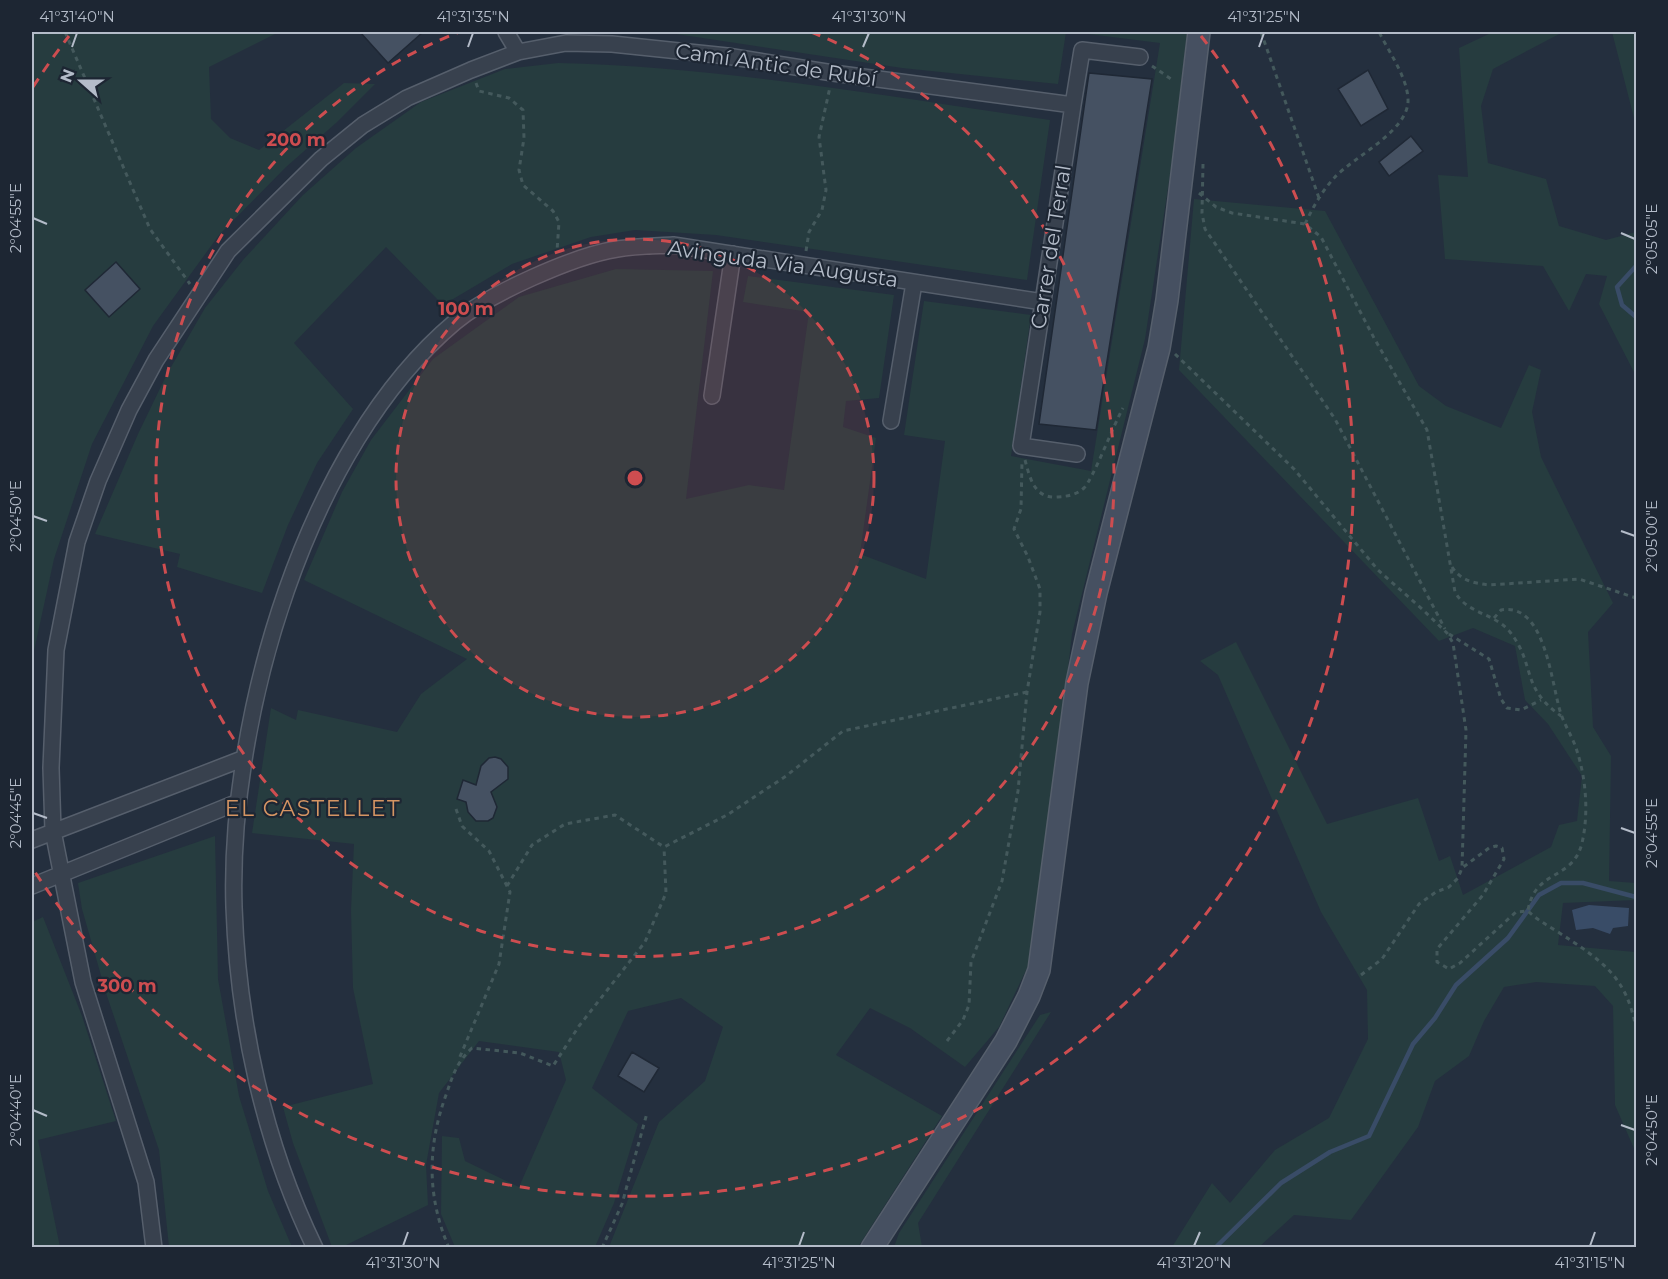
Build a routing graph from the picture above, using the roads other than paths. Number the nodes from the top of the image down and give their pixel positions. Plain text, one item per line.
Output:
1 (506, 32) edge
2 (1199, 32) edge
3 (518, 52) junction
4 (1140, 57) dead end
5 (1073, 105) junction
6 (733, 254) junction
7 (914, 282) junction
8 (1043, 302) junction
9 (712, 396) dead end
10 (891, 421) dead end
11 (1077, 454) dead end
12 (242, 759) junction
13 (238, 802) junction
14 (53, 831) junction
15 (32, 840) edge
16 (61, 875) junction
17 (32, 886) edge
18 (154, 1248) edge
19 (315, 1248) edge
20 (872, 1248) edge

1 - 3 street
2 - 20 main road
3 - 5 street, Camí Antic de Rubí
3 - 14 street, Camí Antic de Rubí
4 - 5 street, Carrer del Terral
5 - 8 street, Carrer del Terral
6 - 7 street, Avinguda Via Augusta
6 - 9 street
6 - 12 street, Avinguda Via Augusta
7 - 8 street, Avinguda Via Augusta
7 - 10 street
8 - 11 street, Carrer del Terral
12 - 13 street, Avinguda Via Augusta
12 - 14 street
13 - 16 street
13 - 19 street, Avinguda Via Augusta
14 - 15 street
14 - 16 street, Camí Antic de Rubí
16 - 17 street
16 - 18 street, Camí Antic de Rubí

